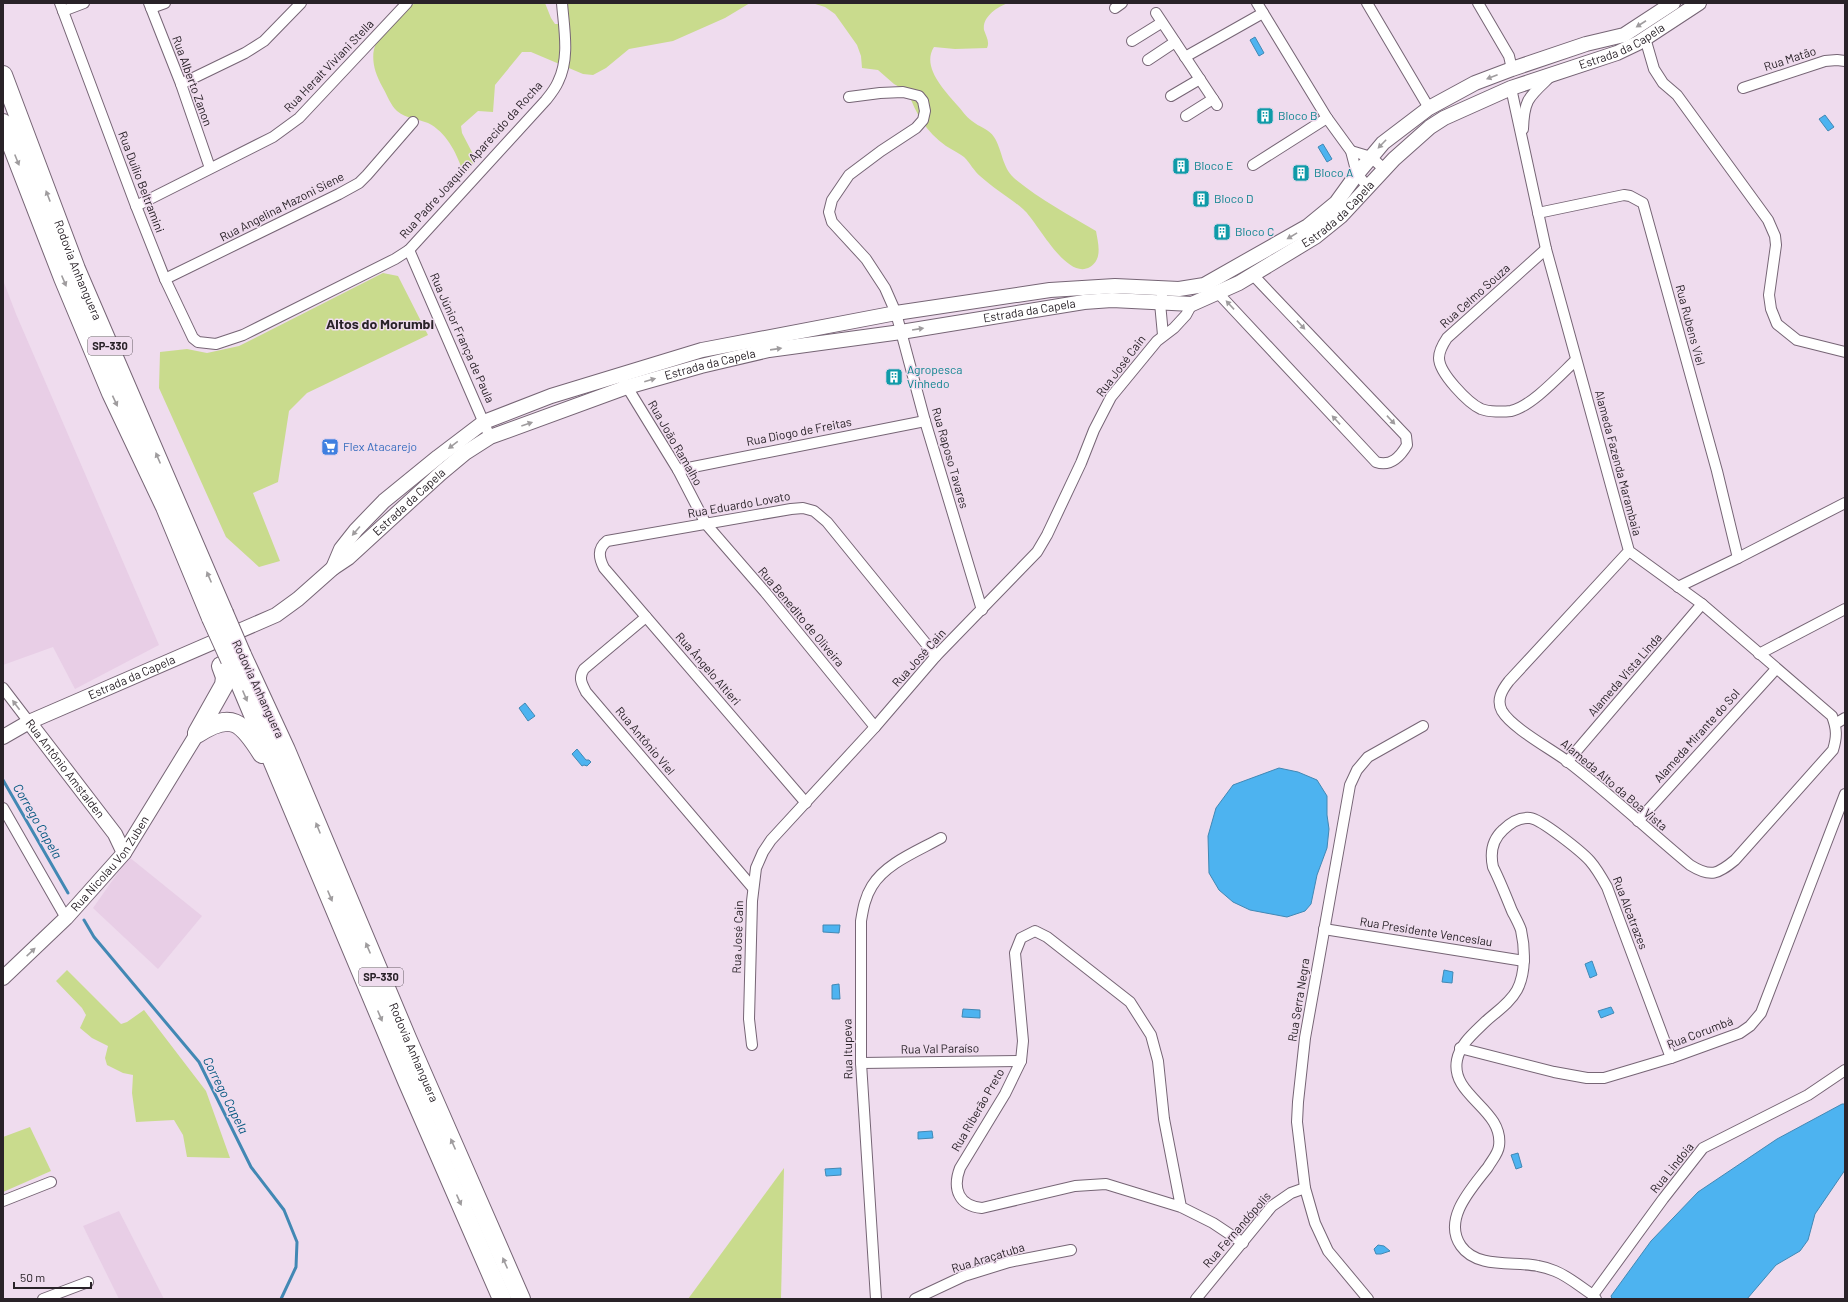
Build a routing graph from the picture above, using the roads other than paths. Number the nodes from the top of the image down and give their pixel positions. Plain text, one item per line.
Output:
1 (84, 3) edge
2 (164, 3) edge
3 (300, 3) edge
4 (407, 3) edge
5 (562, 3) edge
6 (1257, 3) edge
7 (1367, 3) edge
8 (1478, 3) edge
9 (1673, 3) edge
10 (1699, 3) edge
11 (150, 6) edge
12 (61, 7) edge
13 (1156, 13) dead end
14 (1263, 13) junction
15 (1161, 23) junction
16 (1645, 38) junction
17 (1132, 41) dead end
18 (1175, 42) junction
19 (1185, 57) junction
20 (1148, 60) dead end
21 (1845, 61) edge
22 (1512, 69) junction
23 (3, 75) edge
24 (1552, 75) junction
25 (1200, 79) junction
26 (181, 84) junction
27 (1511, 88) junction
28 (1743, 88) dead end
29 (1171, 96) dead end
30 (849, 97) dead end
31 (1429, 108) junction
32 (1186, 116) dead end
33 (1327, 118) junction
34 (413, 122) dead end
35 (3, 123) edge
36 (1524, 151) junction
37 (1351, 152) junction
38 (1371, 157) junction
39 (1253, 165) dead end
40 (210, 168) junction
41 (1384, 169) junction
42 (1357, 174) junction
43 (1368, 187) junction
44 (136, 206) junction
45 (1538, 213) junction
46 (1546, 249) junction
47 (409, 250) junction
48 (1254, 275) junction
49 (165, 279) junction
50 (1168, 288) junction
51 (1218, 293) junction
52 (1160, 303) junction
53 (1192, 304) junction
54 (896, 313) junction
55 (1162, 320) junction
56 (1176, 326) junction
57 (901, 332) junction
58 (1163, 335) junction
59 (222, 343) joint
60 (1845, 352) edge
61 (1576, 360) junction
62 (624, 381) junction
63 (925, 420) junction
64 (484, 422) junction
65 (490, 436) junction
66 (678, 470) junction
67 (1845, 503) edge
68 (706, 524) junction
69 (602, 547) joint
70 (1629, 551) junction
71 (1738, 558) junction
72 (332, 568) junction
73 (1678, 587) junction
74 (1702, 604) junction
75 (1845, 609) edge
76 (982, 610) junction
77 (646, 617) junction
78 (213, 619) junction
79 (1759, 654) junction
80 (936, 656) junction
81 (231, 660) junction
82 (1776, 669) junction
83 (3, 688) edge
84 (1845, 718) edge
85 (1834, 720) junction
86 (29, 722) junction
87 (1423, 726) dead end
88 (875, 727) junction
89 (197, 734) junction
90 (3, 737) edge
91 (1568, 762) junction
92 (1845, 794) edge
93 (289, 798) junction
94 (806, 803) junction
95 (3, 808) edge
96 (144, 821) junction
97 (1638, 821) junction
98 (115, 834) junction
99 (941, 838) dead end
100 (124, 853) junction
101 (753, 888) junction
102 (66, 918) junction
103 (1324, 929) junction
104 (1524, 961) junction
105 (3, 978) edge
106 (752, 1045) dead end
107 (1460, 1048) junction
108 (1671, 1058) junction
109 (1021, 1060) junction
110 (861, 1062) junction
111 (1845, 1070) edge
112 (51, 1182) dead end
113 (1305, 1188) junction
114 (3, 1201) edge
115 (1181, 1208) junction
116 (1243, 1243) junction
117 (1071, 1250) dead end
118 (88, 1282) dead end
119 (1595, 1297) edge
120 (43, 1299) edge
121 (502, 1299) edge
122 (521, 1299) edge
123 (876, 1299) edge
124 (915, 1299) edge
125 (1196, 1299) edge
126 (1368, 1299) edge

1 - 12 street
2 - 11 street
3 - 26 street
4 - 40 street, Rua Heralt Viviani Stella
5 - 47 street, Rua Padre Joaquim Aparecido da Rocha
6 - 14 street
7 - 31 street
8 - 22 street
9 -> 22 main road, Estrada da Capela
10 - 16 main road, Estrada da Capela
11 - 26 street, Rua Alberto Zanon
12 - 44 street, Rua Duílio Beltramini
13 - 15 street
14 - 19 street
14 - 33 street
15 - 17 street
15 - 18 street
16 - 24 main road, Estrada da Capela
16 - 60 street
18 - 19 street
18 - 20 street
19 - 25 street
21 - 28 street, Rua Matão
22 -> 31 main road, Estrada da Capela
78 -> 23 highway, Rodovia Anhanguera / SP-330
24 - 27 main road, Estrada da Capela
24 - 36 street, Alameda Fazenda Marambaia
25 - 29 street
25 - 32 street
26 - 40 street, Rua Alberto Zanon
27 - 36 street, Alameda Fazenda Marambaia
27 - 41 main road, Estrada da Capela
30 - 54 street, Rua Raposo Tavares
31 -> 38 main road, Estrada da Capela
33 - 37 street
33 - 39 street
34 - 49 street, Rua Angelina Mazoni Siene
35 -> 78 highway, Rodovia Anhanguera / SP-330
36 - 45 street, Alameda Fazenda Marambaia
37 - 38 street
37 - 42 street
38 - 41 street
38 - 42 main road, Estrada da Capela
40 - 44 street, Rua Heralt Viviani Stella
41 - 43 main road, Estrada da Capela
42 - 43 street
42 -> 50 main road, Estrada da Capela
43 - 48 main road, Estrada da Capela
44 - 49 street, Rua Duílio Beltramini
45 - 46 street, Alameda Fazenda Marambaia
45 - 71 street, Rua Rubens Viel
46 - 61 street, Alameda Fazenda Marambaia
46 - 61 street, Rua Celmo Souza
47 - 59 street, Rua Padre Joaquim Aparecido da Rocha
47 - 64 street, Rua Júnior França de Paula
48 - 51 main road, Estrada da Capela
48 -> 51 street
49 - 59 street, Rua Duílio Beltramini
50 - 52 street
50 - 54 main road, Estrada da Capela
51 - 53 main road, Estrada da Capela
52 - 53 main road, Estrada da Capela
52 - 55 street, Rua José Cain
57 -> 52 main road, Estrada da Capela
53 - 56 street
54 - 57 street, Rua Raposo Tavares
54 - 62 main road, Estrada da Capela
55 - 56 street
55 - 58 street, Rua José Cain
56 - 58 street
62 -> 57 main road, Estrada da Capela
57 - 63 street, Rua Raposo Tavares
58 - 76 street, Rua José Cain
61 - 70 street, Alameda Fazenda Marambaia
62 - 64 main road, Estrada da Capela
65 -> 62 main road, Estrada da Capela
62 - 66 street, Rua João Ramalho
63 - 66 street, Rua Diogo de Freitas
63 - 76 street, Rua Raposo Tavares
64 - 65 street, Rua Júnior França de Paula
64 -> 72 main road, Estrada da Capela
65 - 72 main road, Estrada da Capela
66 - 68 street, Rua João Ramalho
67 - 71 street
68 - 69 street, Rua Eduardo Lovato
68 - 80 street, Rua Eduardo Lovato
68 - 88 street, Rua Benedito de Oliveira
69 - 77 street, Rua Ângelo Altieri
70 - 73 street, Alameda Fazenda Marambaia
70 - 91 street, Alameda Alto da Boa Vista
71 - 73 street
72 - 86 main road, Estrada da Capela
73 - 74 street, Alameda Fazenda Marambaia
74 - 79 street, Alameda Fazenda Marambaia
74 - 91 street, Alameda Vista Linda
75 - 79 street
76 - 80 street, Rua José Cain
77 - 94 street, Rua Ângelo Altieri
77 - 101 street, Rua Antônio Viel
78 - 81 highway, Rodovia Anhanguera / SP-330, bridge
78 - 81 highway
79 - 82 street, Alameda Fazenda Marambaia
80 - 88 street, Rua José Cain
81 - 89 highway
81 -> 93 highway, Rodovia Anhanguera / SP-330
122 -> 81 highway, Rodovia Anhanguera / SP-330
82 - 85 street, Alameda Fazenda Marambaia
82 - 97 street, Alameda Mirante do Sol
86 -> 83 street, Rua Antônio Amstalden
84 - 85 street
85 - 97 street, Alameda Alto da Boa Vista
86 - 90 main road, Estrada da Capela
86 - 98 main road, Rua Antônio Amstalden
87 - 103 street, Rua Serra Negra
88 - 94 street, Rua José Cain
89 - 93 highway
89 - 96 main road, Rua Nicolau Von Zuben
91 - 97 street, Alameda Alto da Boa Vista
92 - 108 street, Rua Corumbá
93 -> 121 highway, Rodovia Anhanguera / SP-330
94 - 101 street, Rua José Cain
95 - 102 street
96 - 98 main road
96 - 100 main road, Rua Nicolau Von Zuben
98 - 100 main road, Rua Antônio Amstalden
99 - 110 street, Rua Itupeva
100 - 102 main road, Rua Nicolau Von Zuben
101 - 106 street, Rua José Cain
105 -> 102 main road, Rua Nicolau Von Zuben
103 - 104 street, Rua Presidente Venceslau
103 - 113 street, Rua Serra Negra
104 - 107 street, Rua Alcatrazes
104 - 108 street, Rua Alcatrazes
107 - 108 street, Rua Corumbá
107 - 119 street
109 - 110 street, Rua Val Paraíso
109 - 115 street, Rua Riberão Preto
109 - 115 street, Rua Riberão Preto
110 - 123 street, Rua Itupeva
111 - 119 street, Rua Lindoia
112 - 114 street
113 - 116 street, Rua Fernandópolis
113 - 126 street, Rua Serra Negra
115 - 116 street, Rua Riberão Preto
116 - 125 street, Rua Fernandópolis
117 - 124 street, Rua Araçatuba
118 - 120 street

